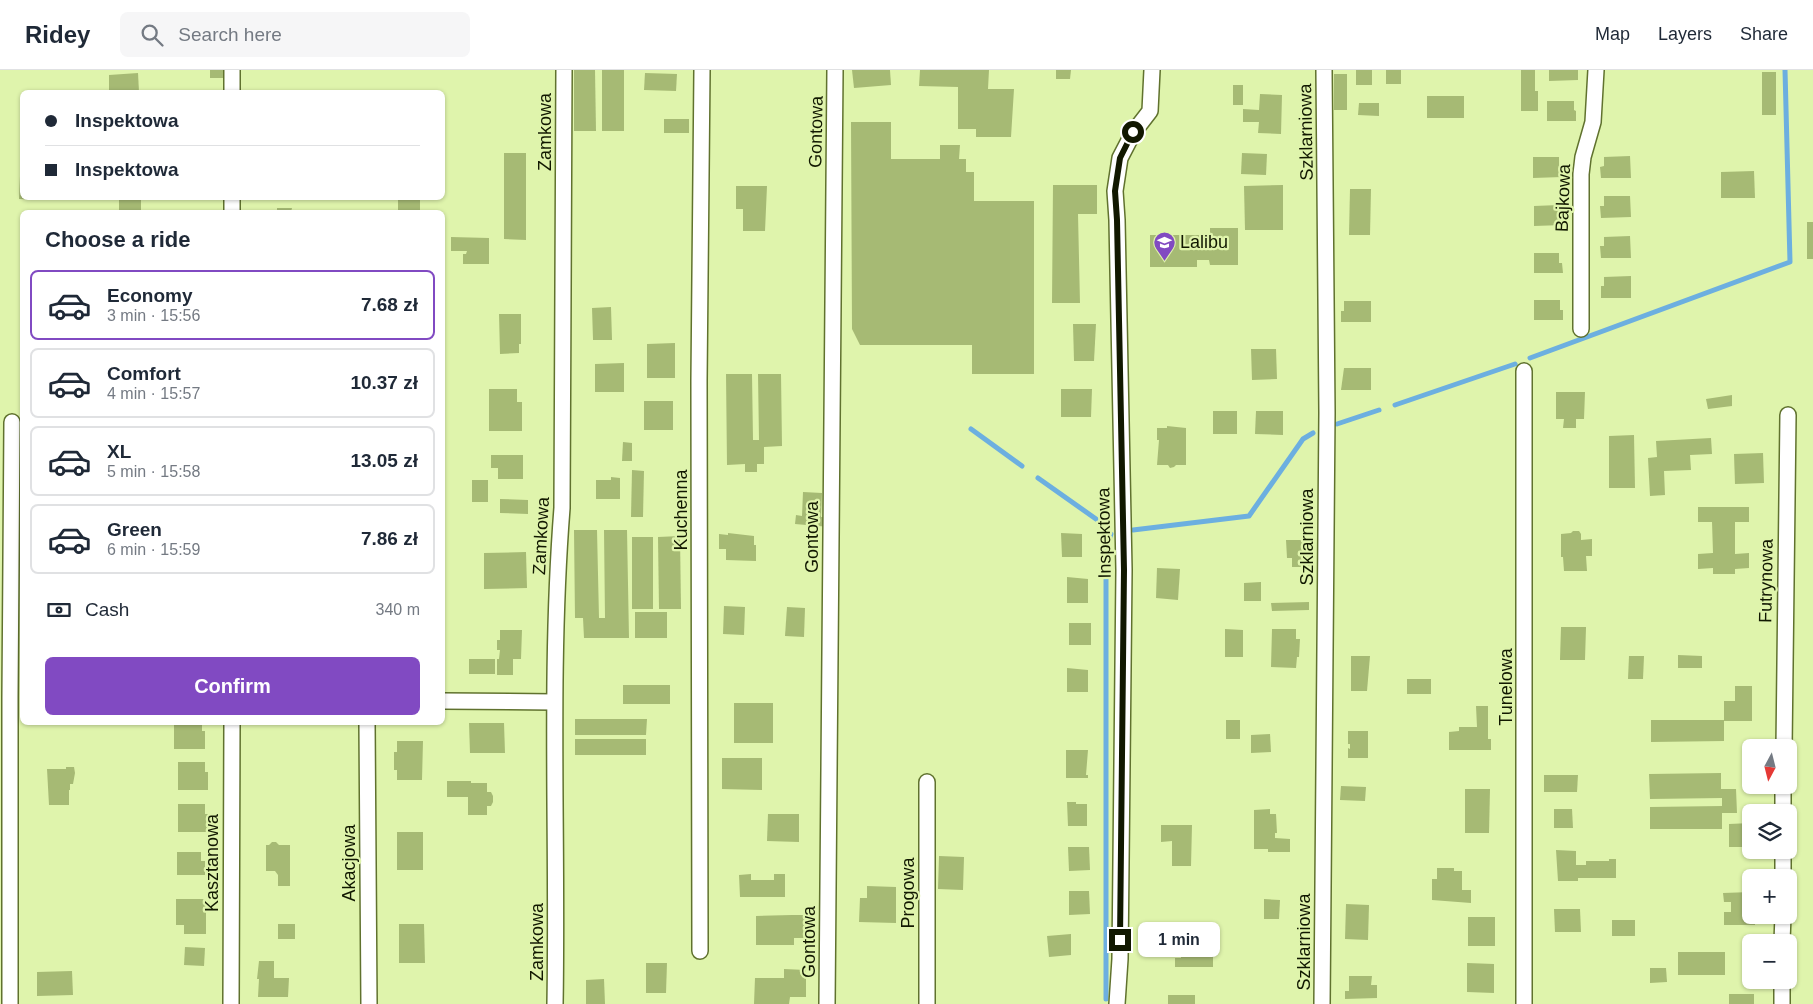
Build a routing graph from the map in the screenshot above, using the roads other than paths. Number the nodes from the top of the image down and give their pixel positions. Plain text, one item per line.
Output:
1 (232, 70) edge
2 (564, 70) edge
3 (702, 70) edge
4 (835, 70) edge
5 (1152, 70) edge
6 (1324, 70) edge
7 (1596, 70) edge
8 (232, 90) edge
9 (1581, 329) dead end
10 (1524, 371) dead end
11 (1788, 415) dead end
12 (12, 422) dead end
13 (11, 697) edge
14 (445, 701) edge
15 (554, 702) junction
16 (232, 725) edge
17 (367, 725) edge
18 (1784, 739) edge
19 (927, 782) dead end
20 (700, 950) dead end
21 (1782, 989) edge
22 (10, 1004) edge
23 (231, 1004) edge
24 (369, 1004) edge
25 (556, 1004) edge
26 (827, 1004) edge
27 (927, 1004) edge
28 (1117, 1004) edge
29 (1322, 1004) edge
30 (1524, 1004) edge
31 (1782, 1004) edge

1 - 8 street
2 - 15 street, Zamkowa
3 - 20 street, Kuchenna
4 - 26 street, Gontowa
5 - 28 street, Inspektowa
6 - 29 street, Szklarniowa
7 - 9 street, Bajkowa
10 - 30 street, Tunelowa
11 - 18 street, Futrynowa
12 - 13 street
13 - 22 street
14 - 15 street
15 - 25 street, Zamkowa
16 - 23 street, Kasztanowa
17 - 24 street, Akacjowa
19 - 27 street, Progowa
21 - 31 street

